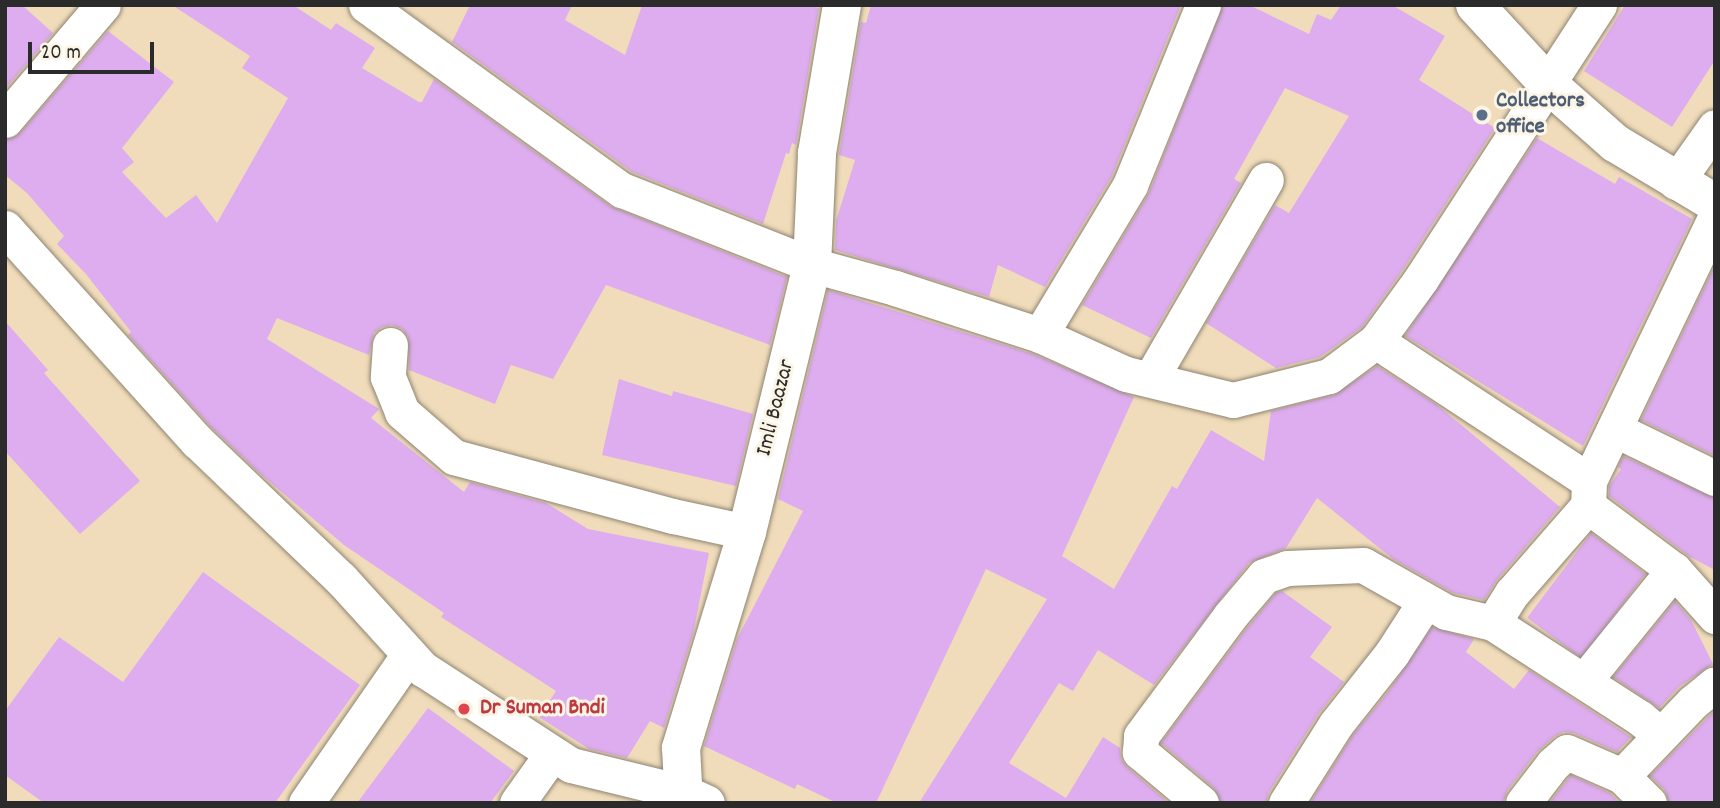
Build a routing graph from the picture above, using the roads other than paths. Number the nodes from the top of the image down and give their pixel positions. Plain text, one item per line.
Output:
1 (103, 5) edge
2 (366, 5) edge
3 (842, 5) edge
4 (1203, 5) edge
5 (1475, 5) edge
6 (1599, 5) edge
7 (1547, 83) junction
8 (5, 120) edge
9 (1715, 127) edge
10 (1266, 180) dead end
11 (1676, 182) junction
12 (1715, 203) edge
13 (1715, 218) edge
14 (5, 228) edge
15 (812, 265) junction
16 (1040, 335) junction
17 (1376, 341) junction
18 (390, 345) dead end
19 (1151, 378) junction
20 (1614, 429) junction
21 (1715, 478) edge
22 (1589, 493) junction
23 (747, 532) junction
24 (1674, 570) junction
25 (1425, 602) junction
26 (1715, 616) edge
27 (1493, 623) junction
28 (409, 654) junction
29 (1584, 681) junction
30 (1715, 684) edge
31 (1660, 735) junction
32 (552, 754) junction
33 (1622, 776) junction
34 (692, 800) edge
35 (306, 803) edge
36 (517, 803) edge
37 (1201, 803) edge
38 (1286, 803) edge
39 (1523, 803) edge
40 (1649, 803) edge

1 - 8 street
2 - 15 street
3 - 15 street, Imli Baazar
4 - 16 street
5 - 7 street
6 - 7 street
7 - 11 street
7 - 17 street
9 - 11 street
10 - 19 street
11 - 12 street
13 - 20 street
14 - 28 street
15 - 16 street
15 - 23 street, Imli Baazar
16 - 19 street
17 - 19 street
17 - 22 street
18 - 23 street
20 - 21 street
20 - 22 street
22 - 24 street
22 - 27 street
23 - 34 street, Imli Baazar
24 - 26 street
24 - 29 street
25 - 27 street
25 - 37 street
25 - 38 street
27 - 29 street
28 - 32 street
28 - 35 street
29 - 31 street
30 - 31 street
31 - 33 street
32 - 34 street
32 - 36 street
33 - 39 street
33 - 40 street

